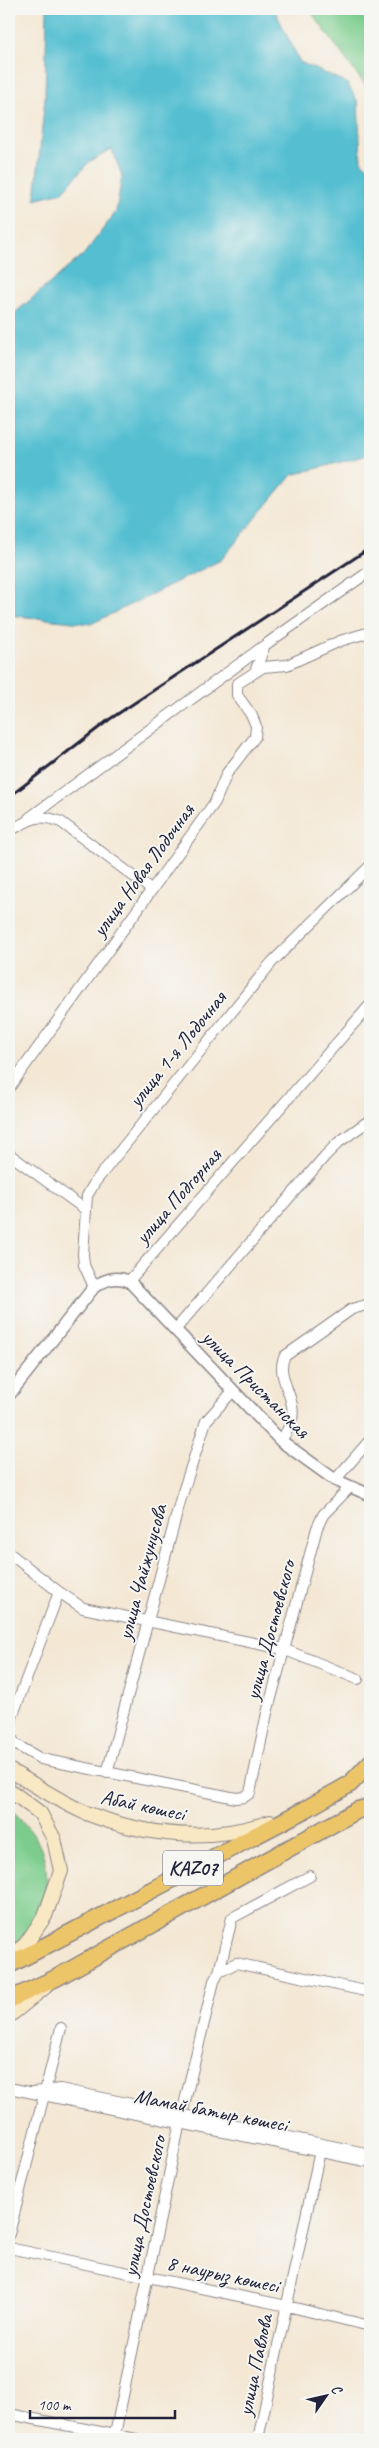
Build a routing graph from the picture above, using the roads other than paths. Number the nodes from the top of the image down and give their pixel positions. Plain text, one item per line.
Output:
1 (370, 571) edge
2 (370, 632) edge
3 (265, 645) junction
4 (255, 672) junction
5 (29, 818) junction
6 (9, 831) edge
7 (370, 866) edge
8 (152, 890) junction
9 (370, 1005) edge
10 (9, 1088) edge
11 (370, 1120) edge
12 (9, 1154) edge
13 (86, 1210) junction
14 (129, 1281) junction
15 (94, 1287) junction
16 (370, 1304) edge
17 (175, 1330) junction
18 (233, 1391) junction
19 (9, 1395) edge
20 (370, 1440) edge
21 (281, 1441) junction
22 (335, 1480) junction
23 (350, 1488) junction
24 (370, 1495) edge
25 (9, 1553) edge
26 (59, 1592) junction
27 (148, 1622) junction
28 (283, 1649) junction
29 (358, 1680) dead end
30 (9, 1720) edge
31 (9, 1726) edge
32 (9, 1734) edge
33 (370, 1763) edge
34 (9, 1770) edge
35 (107, 1773) junction
36 (9, 1790) edge
37 (370, 1807) edge
38 (306, 1809) junction
39 (310, 1876) dead end
40 (9, 1957) edge
41 (9, 1965) edge
42 (217, 1977) junction
43 (56, 1978) junction
44 (370, 1992) edge
45 (9, 2000) edge
46 (9, 2016) edge
47 (61, 2028) dead end
48 (9, 2088) edge
49 (45, 2093) junction
50 (181, 2118) junction
51 (320, 2151) junction
52 (370, 2154) edge
53 (370, 2162) edge
54 (9, 2234) edge
55 (9, 2248) edge
56 (149, 2277) junction
57 (287, 2306) junction
58 (370, 2326) edge
59 (9, 2414) edge
60 (114, 2437) edge
61 (136, 2439) edge
62 (258, 2439) edge

1 - 3 street
2 - 4 street
3 - 4 street
3 - 5 street
4 - 8 street, улица Новая Лодочная
5 - 6 street
5 - 8 street
7 - 13 street, улица 1-я Лодочная
8 - 10 street, улица Новая Лодочная
9 - 14 street, улица Подгорная
11 - 17 street
12 - 13 street
13 - 15 street, улица 1-я Лодочная
14 - 15 street
14 - 17 street, улица Пристанская
15 - 19 street
16 - 21 street
17 - 18 street, улица Пристанская
18 - 21 street, улица Пристанская
18 - 27 street, улица Чайжунусова
20 - 22 street
21 - 22 street, улица Пристанская
22 - 23 street, улица Пристанская
23 - 24 street, улица Пристанская
23 - 28 street, улица Достоевского
25 - 26 street
26 - 27 street
26 - 30 street
27 - 28 street
27 - 35 street, улица Чайжунусова
28 - 29 street
28 - 35 street, улица Достоевского
30 - 31 street
32 - 35 street
33 - 38 highway, KAZ07
34 - 38 main road, Абай көшесі
36 - 40 main road
37 - 43 highway, KAZ07
38 - 41 highway, KAZ07
39 - 42 street, улица Достоевского
42 - 44 street
42 - 50 street, улица Достоевского
43 - 45 highway, KAZ07
43 - 46 main road
47 - 49 street
48 - 49 street, Мамай батыр көшесі
49 - 50 street, Мамай батыр көшесі
49 - 54 street
50 - 51 street, Мамай батыр көшесі
50 - 52 street, Мамай батыр көшесі
50 - 56 street, улица Достоевского
51 - 53 street, Мамай батыр көшесі
51 - 57 street, улица Павлова
55 - 56 street, 8 наурыз көшесі
56 - 57 street, 8 наурыз көшесі
56 - 60 street, улица Достоевского
57 - 58 street, 8 наурыз көшесі
57 - 62 street, улица Павлова
59 - 60 street
60 - 61 street

